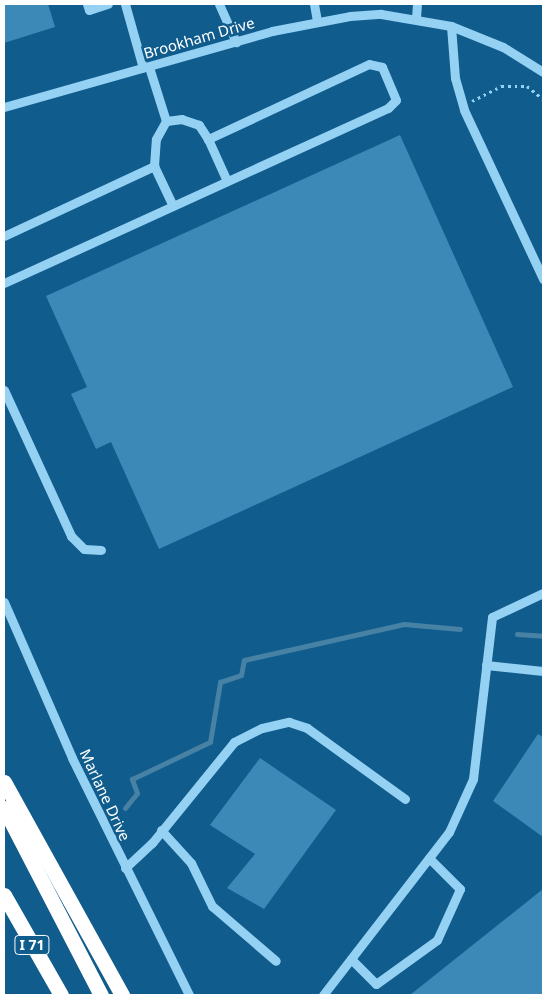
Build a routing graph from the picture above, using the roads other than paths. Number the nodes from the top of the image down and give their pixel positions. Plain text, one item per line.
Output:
1 (87, 4) edge
2 (108, 4) edge
3 (125, 4) edge
4 (219, 4) edge
5 (314, 4) edge
6 (417, 4) edge
7 (416, 18) junction
8 (317, 20) junction
9 (451, 26) junction
10 (236, 42) junction
11 (146, 68) junction
12 (543, 72) edge
13 (4, 107) edge
14 (166, 121) junction
15 (208, 139) junction
16 (154, 166) junction
17 (228, 181) junction
18 (173, 206) junction
19 (4, 236) edge
20 (543, 279) edge
21 (4, 284) edge
22 (4, 390) edge
23 (101, 550) dead end
24 (543, 593) edge
25 (4, 602) edge
26 (486, 665) junction
27 (543, 671) edge
28 (4, 782) edge
29 (405, 799) dead end
30 (4, 808) edge
31 (161, 830) junction
32 (429, 858) junction
33 (125, 868) junction
34 (4, 895) edge
35 (351, 959) junction
36 (276, 961) dead end
37 (61, 995) edge
38 (101, 995) edge
39 (122, 995) edge
40 (189, 995) edge
41 (323, 995) edge

1 - 2 street
3 - 11 street
4 - 10 street
5 - 8 street
6 - 7 street
7 - 8 street, Brookham Drive
7 - 9 street, Brookham Drive
8 - 10 street, Brookham Drive
9 - 12 street, Brookham Drive
9 - 20 street
10 - 11 street, Brookham Drive
11 - 13 street, Brookham Drive
11 - 14 street
14 - 15 street
14 - 16 street
15 - 17 street
15 - 17 street
16 - 18 street
16 - 19 street
17 - 18 street
18 - 21 street
22 - 23 street
24 - 26 street
25 - 33 street, Marlane Drive
26 - 27 street
26 - 32 street
28 - 39 highway
29 - 31 street
30 - 38 highway
31 - 33 street
31 - 36 street
32 - 35 street
32 - 35 street
33 - 40 street, Marlane Drive
34 - 37 highway, I 71
35 - 41 street

